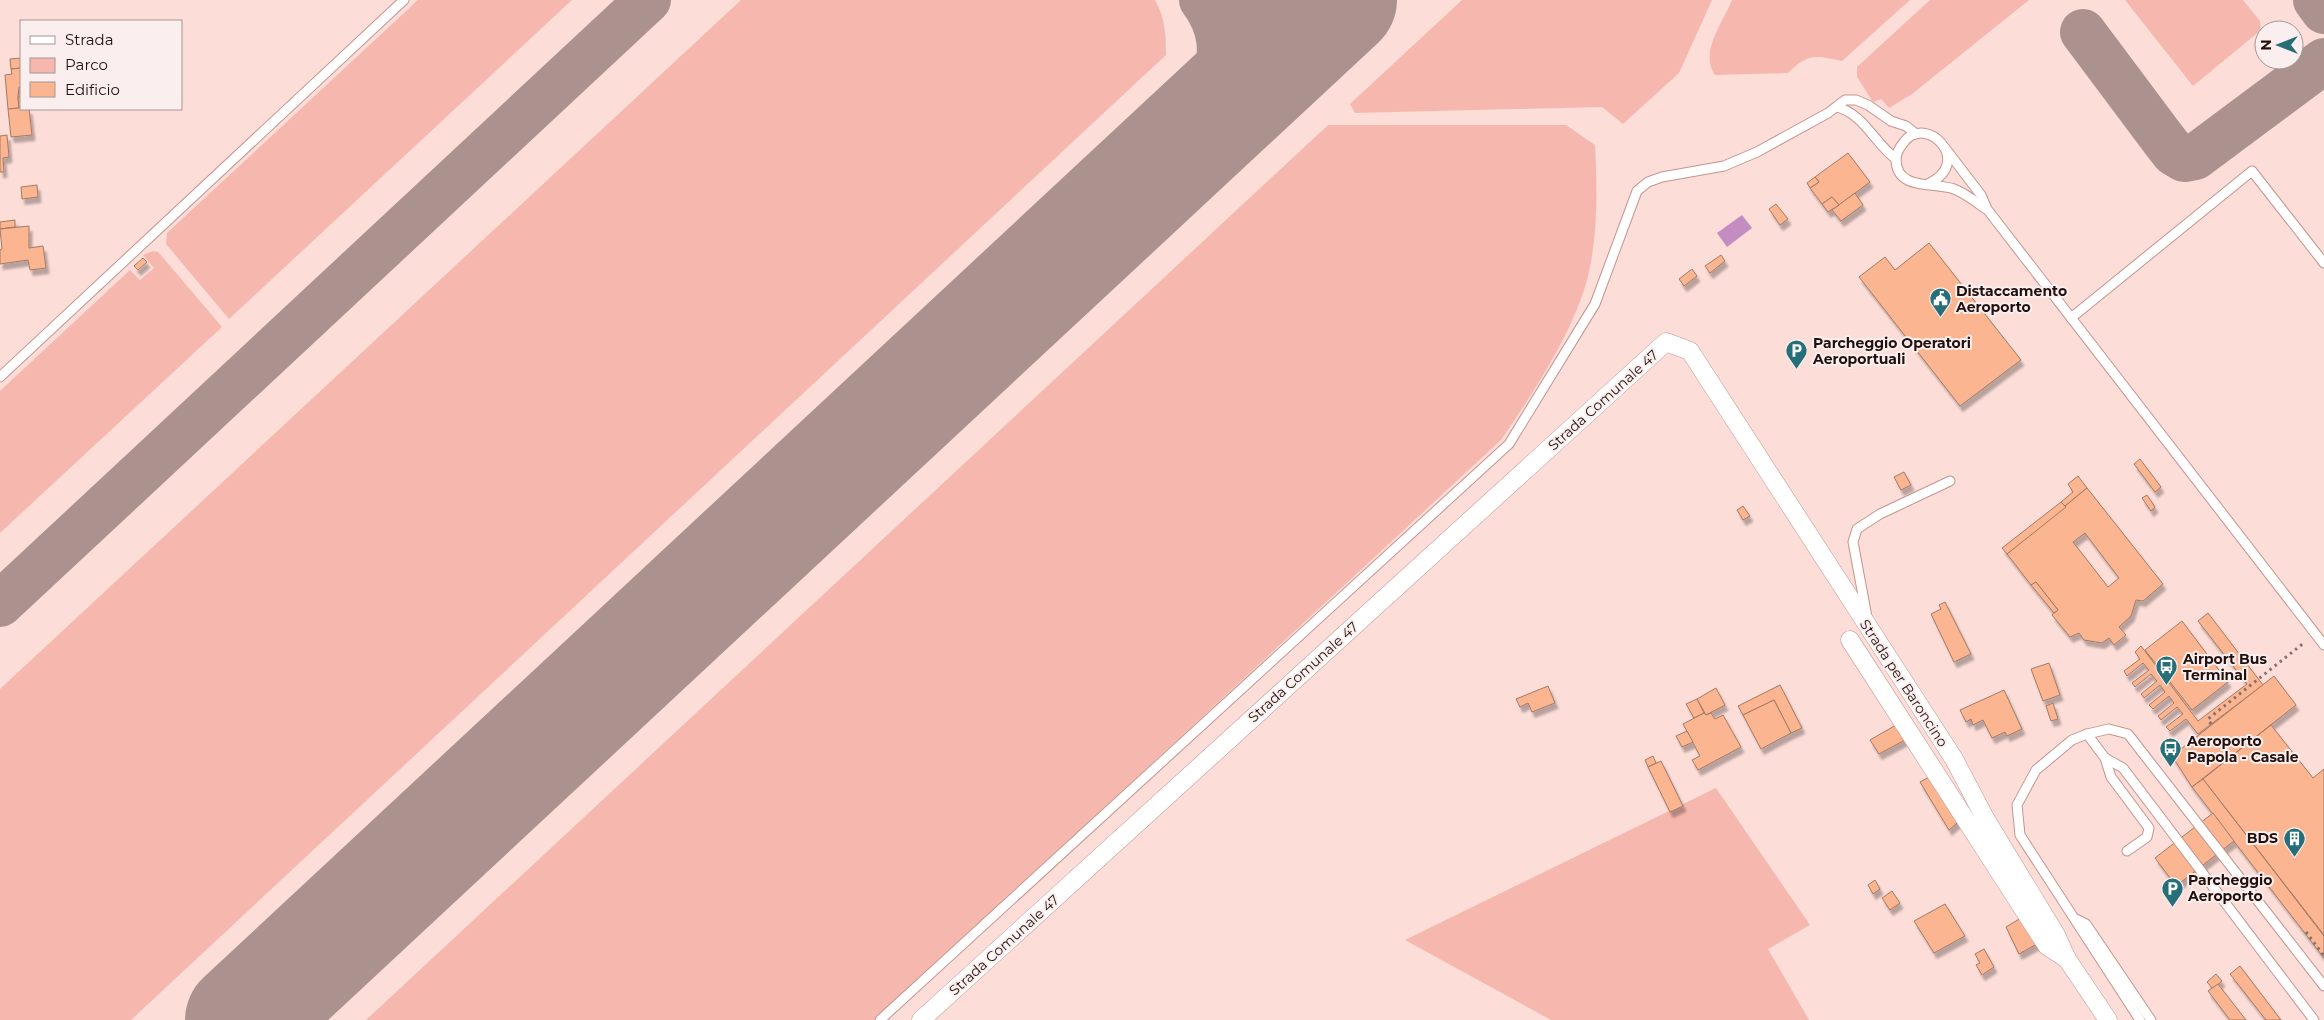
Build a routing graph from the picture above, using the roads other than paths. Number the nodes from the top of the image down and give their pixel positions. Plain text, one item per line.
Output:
1 (404, 0) edge
2 (1837, 107) junction
3 (1916, 134) junction
4 (1945, 148) junction
5 (1896, 159) junction
6 (1928, 184) junction
7 (1987, 209) junction
8 (2324, 263) edge
9 (2071, 318) junction
10 (1690, 352) joint
11 (0, 377) edge
12 (1950, 481) dead end
13 (1869, 628) junction
14 (1850, 640) dead end
15 (2324, 645) edge
16 (2087, 734) junction
17 (2105, 758) junction
18 (2127, 851) dead end
19 (2074, 918) junction
20 (2067, 958) junction
21 (2324, 986) edge
22 (880, 1020) edge
23 (921, 1020) edge
24 (2108, 1020) edge
25 (2140, 1020) edge
26 (2151, 1020) edge
27 (2314, 1020) edge

1 - 11 lane
2 - 3 lane
2 - 5 lane
2 - 22 lane
3 - 4 lane
3 - 5 lane
4 - 6 lane
4 - 7 lane
5 - 6 lane
6 - 7 lane
7 - 9 lane
8 - 9 lane
9 - 15 lane
10 - 13 street, Strada per Baroncino
10 - 23 street, Strada Comunale 47
12 - 13 lane
13 - 20 street, Strada per Baroncino
14 - 20 street
16 - 17 lane
16 - 19 lane
16 - 21 lane
17 - 18 lane
17 - 27 lane
19 - 25 lane
19 - 26 lane
20 - 24 street, Strada per Baroncino

